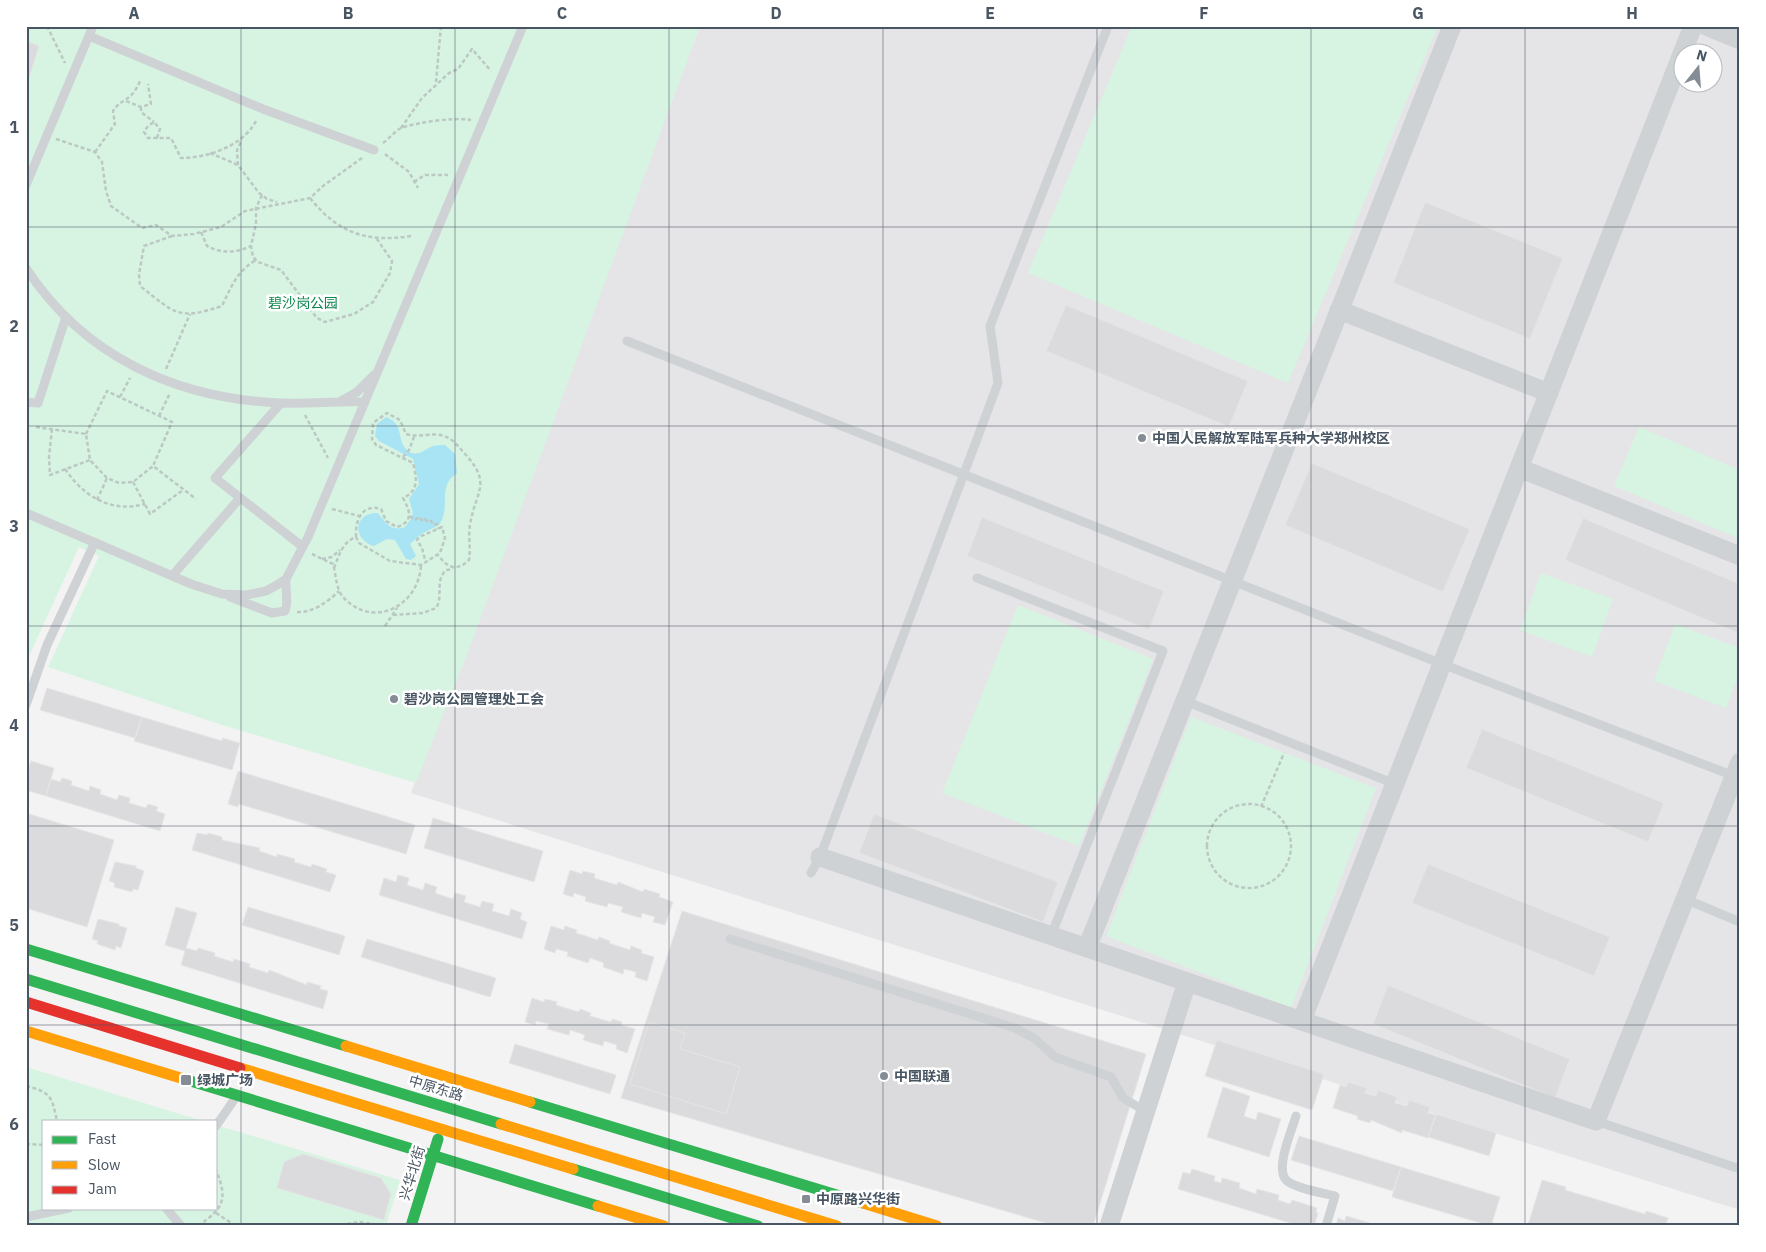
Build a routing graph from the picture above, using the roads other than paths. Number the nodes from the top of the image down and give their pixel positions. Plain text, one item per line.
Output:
1 (94, 26) edge
2 (523, 26) edge
3 (1108, 26) edge
4 (1452, 26) edge
5 (1693, 26) edge
6 (1706, 26) edge
7 (89, 36) junction
8 (1740, 40) edge
9 (374, 150) road end
10 (26, 185) edge
11 (26, 268) edge
12 (1340, 310) junction
13 (66, 317) junction
14 (627, 340) dead end
15 (378, 371) junction
16 (1549, 393) junction
17 (341, 401) junction
18 (26, 402) edge
19 (365, 402) junction
20 (281, 403) junction
21 (1519, 468) junction
22 (962, 474) junction
23 (240, 498) junction
24 (26, 513) edge
25 (95, 542) junction
26 (303, 547) junction
27 (1740, 556) edge
28 (172, 576) junction
29 (977, 578) dead end
30 (286, 579) junction
31 (1232, 581) junction
32 (222, 594) junction
33 (1442, 664) junction
34 (1185, 701) junction
35 (26, 705) edge
36 (1737, 769) edge
37 (1395, 784) junction
38 (815, 865) joint
39 (1685, 899) junction
40 (1740, 922) edge
41 (1051, 936) junction
42 (730, 939) dead end
43 (1087, 948) junction
44 (26, 949) edge
45 (26, 978) edge
46 (1187, 982) junction
47 (26, 1002) edge
48 (1302, 1020) junction
49 (26, 1031) edge
50 (237, 1096) junction
51 (1145, 1111) junction
52 (1296, 1116) dead end
53 (1596, 1120) junction
54 (218, 1123) edge
55 (441, 1129) junction
56 (433, 1155) junction
57 (1740, 1169) edge
58 (60, 1210) edge
59 (168, 1210) edge
60 (26, 1218) edge
61 (181, 1226) edge
62 (412, 1226) edge
63 (664, 1226) edge
64 (758, 1226) edge
65 (837, 1226) edge
66 (937, 1226) edge
67 (1109, 1226) edge
68 (1326, 1226) edge

1 - 7 lane
2 - 15 lane
3 - 22 lane
4 - 12 street
5 - 16 street
6 - 8 street
7 - 9 lane
7 - 10 lane
11 - 13 lane
12 - 16 street
12 - 31 street
13 - 18 lane
13 - 20 lane
14 - 22 lane
15 - 17 lane
15 - 19 lane
16 - 21 street
17 - 19 lane
17 - 20 lane
19 - 26 lane
20 - 23 lane
21 - 27 street
21 - 33 street
22 - 31 lane
22 - 38 lane
23 - 26 lane
23 - 28 lane
24 - 25 lane
25 - 28 lane
25 - 35 lane
26 - 30 lane
28 - 32 lane
29 - 41 lane
30 - 32 lane
30 - 32 lane
31 - 33 lane
31 - 34 street
33 - 36 lane
33 - 37 street
34 - 37 lane
34 - 43 street
36 - 39 street
37 - 48 street
38 - 41 street
39 - 40 lane
39 - 53 street
41 - 43 street
42 - 51 lane
43 - 46 street
44 - 66 street
45 - 65 street, 中原东路
46 - 48 street
46 - 51 street
47 - 55 street
48 - 53 street
49 - 50 street
50 - 54 lane
50 - 56 street
51 - 67 street
52 - 68 lane
53 - 57 lane
55 - 56 street, 兴华北街
55 - 64 street
56 - 62 street, 兴华北街
56 - 63 street
58 - 60 lane
59 - 61 lane

